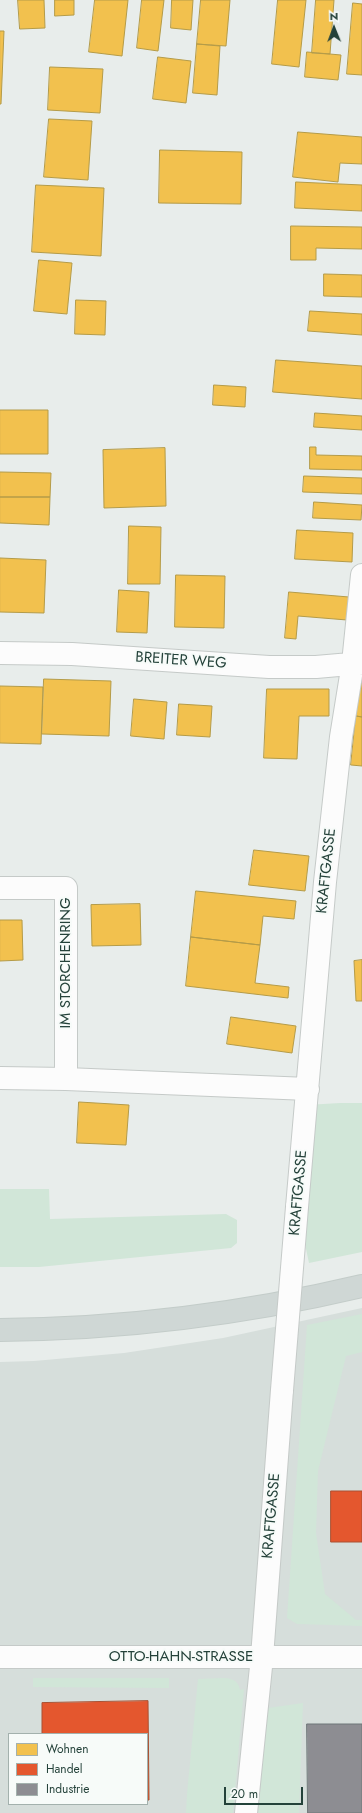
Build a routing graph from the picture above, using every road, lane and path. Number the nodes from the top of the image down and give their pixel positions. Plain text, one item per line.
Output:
1 (362, 575) edge
2 (0, 653) edge
3 (357, 663) edge
4 (0, 888) edge
5 (0, 1078) edge
6 (66, 1078) junction
7 (308, 1089) junction
8 (362, 1286) edge
9 (0, 1330) edge
10 (0, 1657) edge
11 (262, 1657) junction
12 (362, 1657) edge
13 (246, 1813) edge

1 - 3 street, KRAFTGASSE
2 - 3 street, BREITER WEG
3 - 7 street, KRAFTGASSE
4 - 6 street, IM STORCHENRING
5 - 6 street
6 - 7 street
7 - 11 street, KRAFTGASSE, bridge
8 - 9 main road
10 - 11 street, OTTO-HAHN-STRASSE
11 - 12 street, OTTO-HAHN-STRASSE
11 - 13 street, KRAFTGASSE

